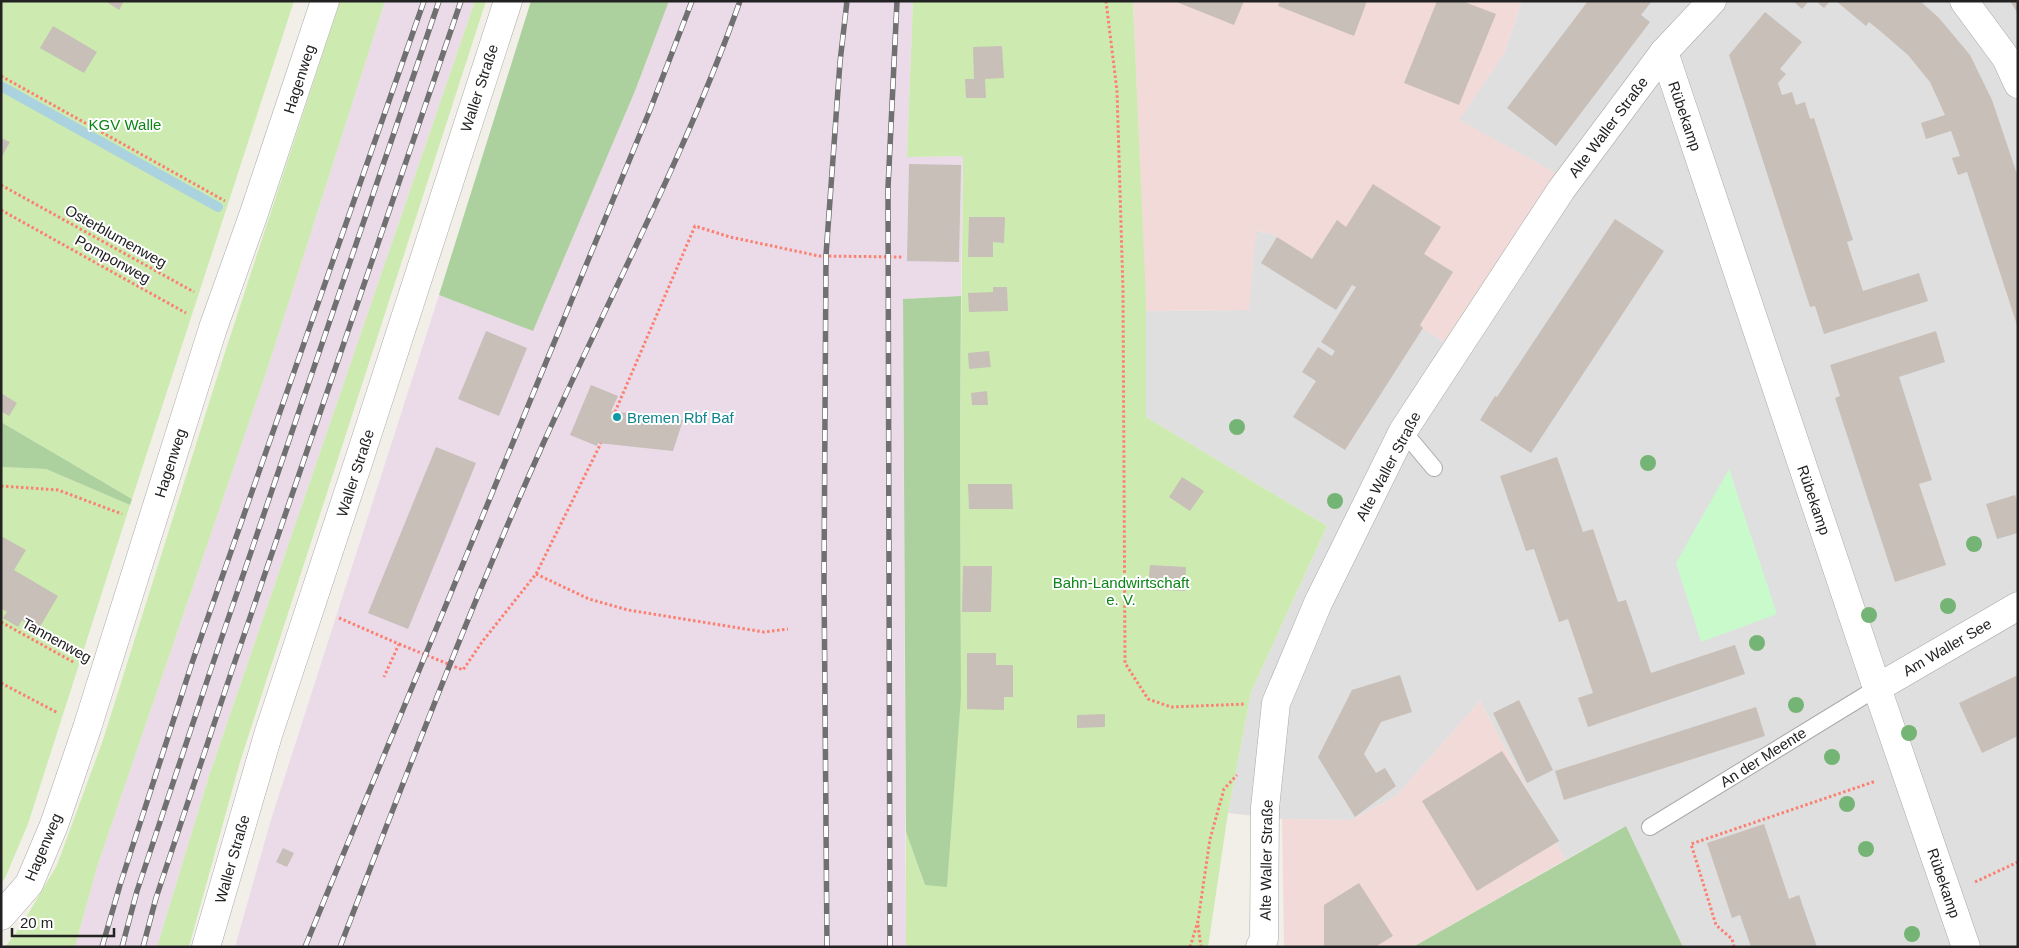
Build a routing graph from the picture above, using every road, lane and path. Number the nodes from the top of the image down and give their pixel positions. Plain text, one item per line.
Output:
1 (325, 1) edge
2 (508, 1) edge
3 (1106, 1) edge
4 (1712, 1) edge
5 (1964, 1) edge
6 (1664, 52) junction
7 (1, 76) edge
8 (2018, 84) edge
9 (1, 185) edge
10 (1, 210) edge
11 (253, 216) junction
12 (902, 257) dead end
13 (217, 317) junction
14 (615, 412) dead end
15 (1403, 431) junction
16 (601, 443) dead end
17 (1434, 468) dead end
18 (1, 486) edge
19 (150, 526) junction
20 (536, 574) junction
21 (2018, 606) edge
22 (333, 615) dead end
23 (1, 622) edge
24 (788, 629) dead end
25 (399, 644) junction
26 (384, 677) dead end
27 (102, 678) junction
28 (1, 683) edge
29 (1877, 688) junction
30 (1276, 703) junction
31 (87, 728) junction
32 (1272, 736) junction
33 (1905, 771) junction
34 (1650, 827) dead end
35 (2018, 862) edge
36 (1948, 895) junction
37 (1, 916) edge
38 (1198, 922) junction
39 (206, 947) edge
40 (1190, 947) edge
41 (1200, 947) edge
42 (1260, 947) edge
43 (1734, 947) edge
44 (1966, 947) edge

1 - 11 street, Hagenweg
2 - 39 street, Waller Straße
3 - 30 path
4 - 6 street, Alte Waller Straße
5 - 8 street
6 - 15 street, Alte Waller Straße
6 - 29 street, Rübekamp
7 - 11 path
9 - 13 path, Osterblumenweg
10 - 13 path, Pomponweg
11 - 13 street, Hagenweg
12 - 14 path
13 - 19 street, Hagenweg
15 - 17 lane
15 - 30 street, Alte Waller Straße
16 - 20 path
18 - 19 path
19 - 27 street, Hagenweg
20 - 24 path
20 - 25 path
21 - 29 street, Am Waller See
22 - 25 path
23 - 27 path, Tannenweg
25 - 26 path
27 - 31 street, Hagenweg
28 - 31 path
29 - 33 street, Rübekamp
29 - 34 lane, An der Meente
30 - 32 street, Alte Waller Straße
31 - 37 street, Hagenweg
32 - 38 path
32 - 42 street, Alte Waller Straße
33 - 36 street, Rübekamp
33 - 43 path
35 - 36 path
36 - 44 street, Rübekamp
38 - 40 path
38 - 41 path

